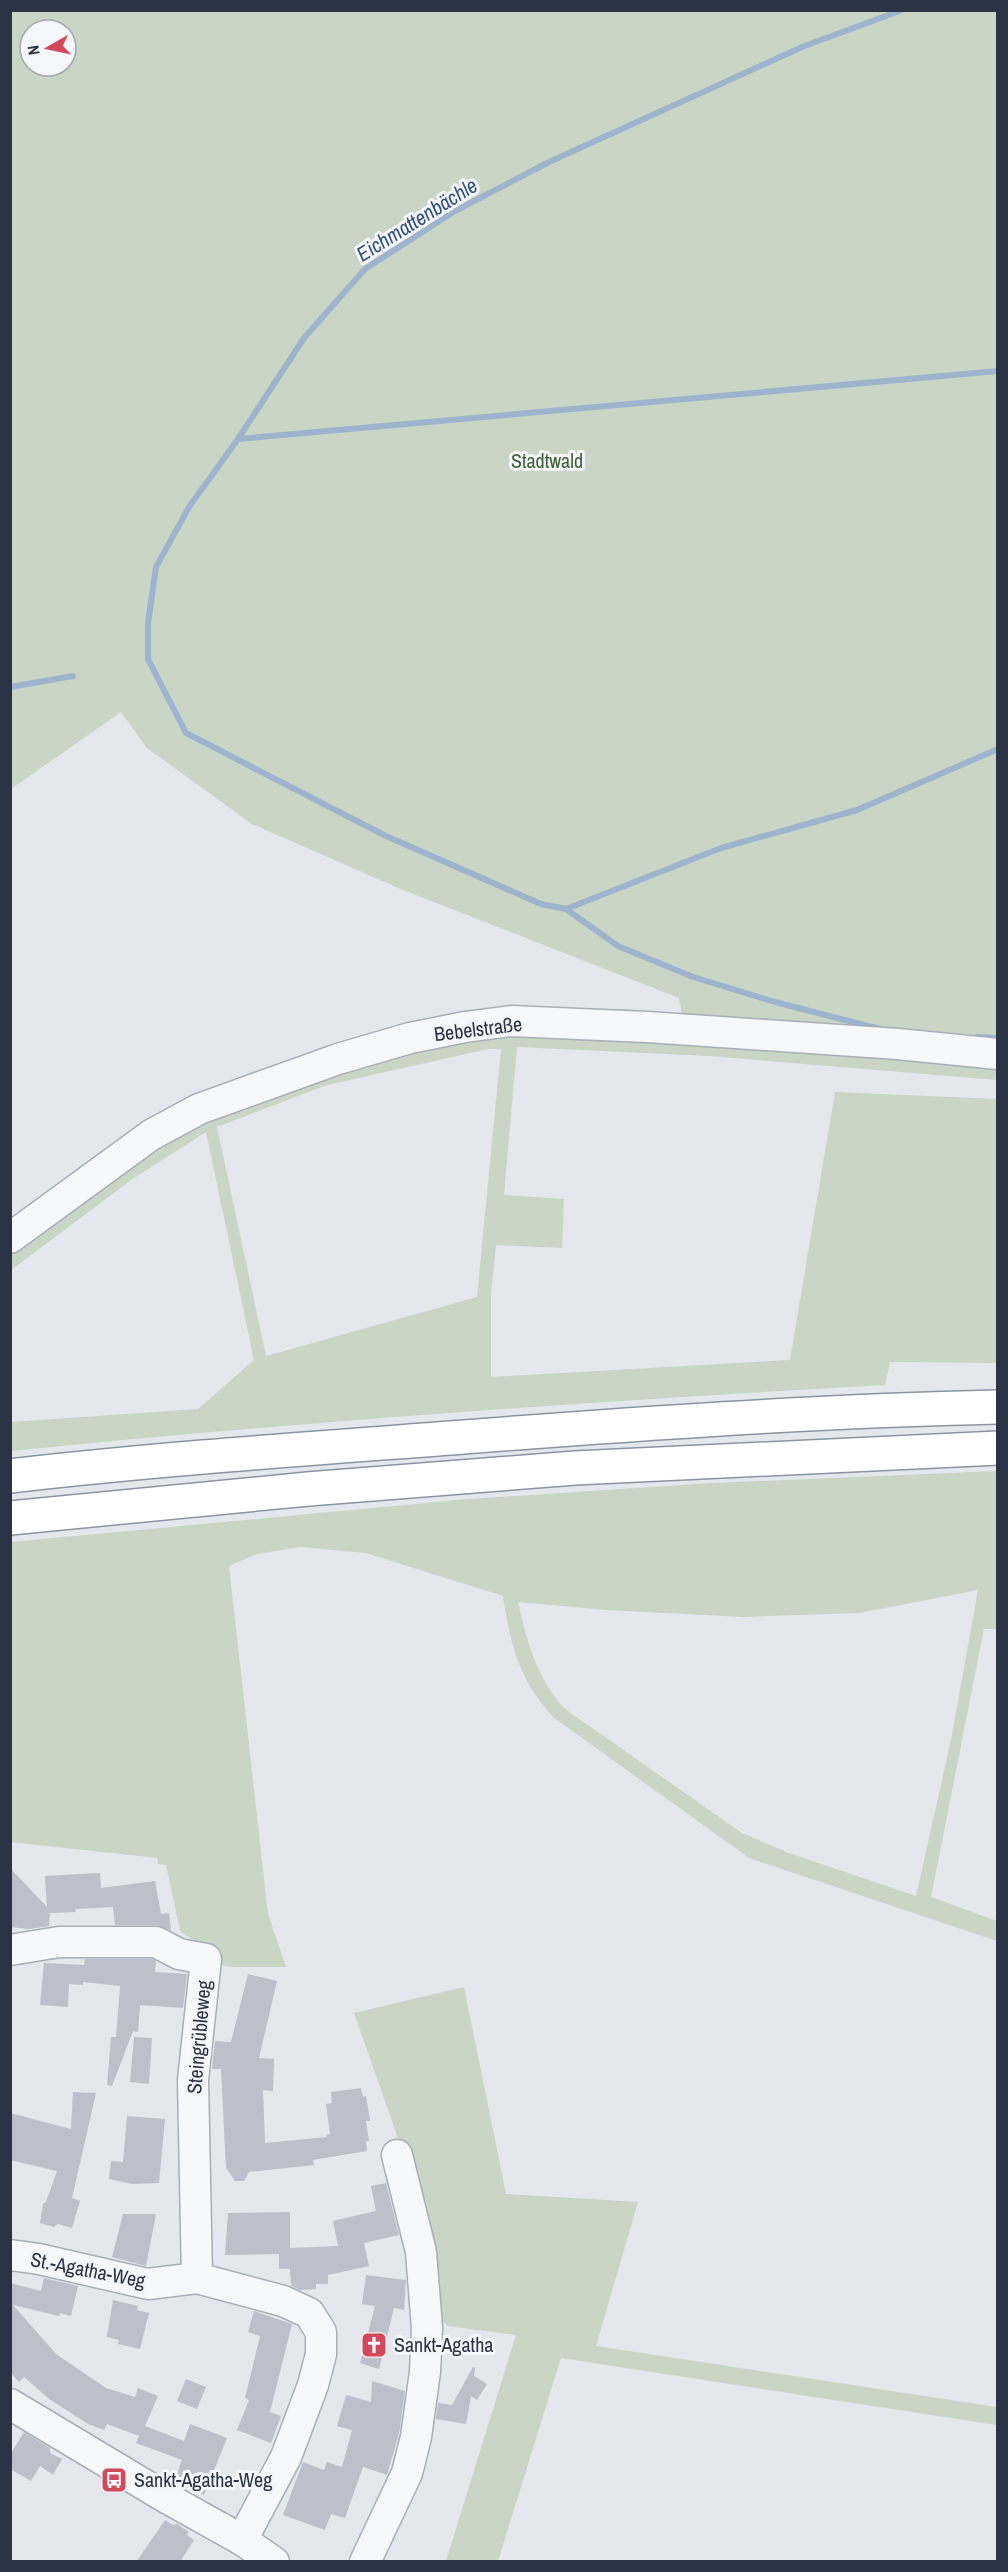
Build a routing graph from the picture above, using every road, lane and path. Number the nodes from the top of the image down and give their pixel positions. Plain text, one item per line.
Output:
1 (998, 1054) edge
2 (10, 1238) edge
3 (998, 1407) edge
4 (998, 1448) edge
5 (10, 1476) edge
6 (10, 1518) edge
7 (10, 1950) edge
8 (397, 2155) dead end
9 (10, 2255) edge
10 (197, 2278) junction
11 (11, 2403) edge
12 (242, 2540) junction
13 (274, 2562) edge
14 (365, 2562) edge

1 - 2 street, Bebelstraße
3 - 5 highway
4 - 6 highway
7 - 10 street, Steingrübleweg
8 - 14 street
9 - 10 street, St.-Agatha-Weg
10 - 12 street, St.-Agatha-Weg
11 - 12 street
12 - 13 street

